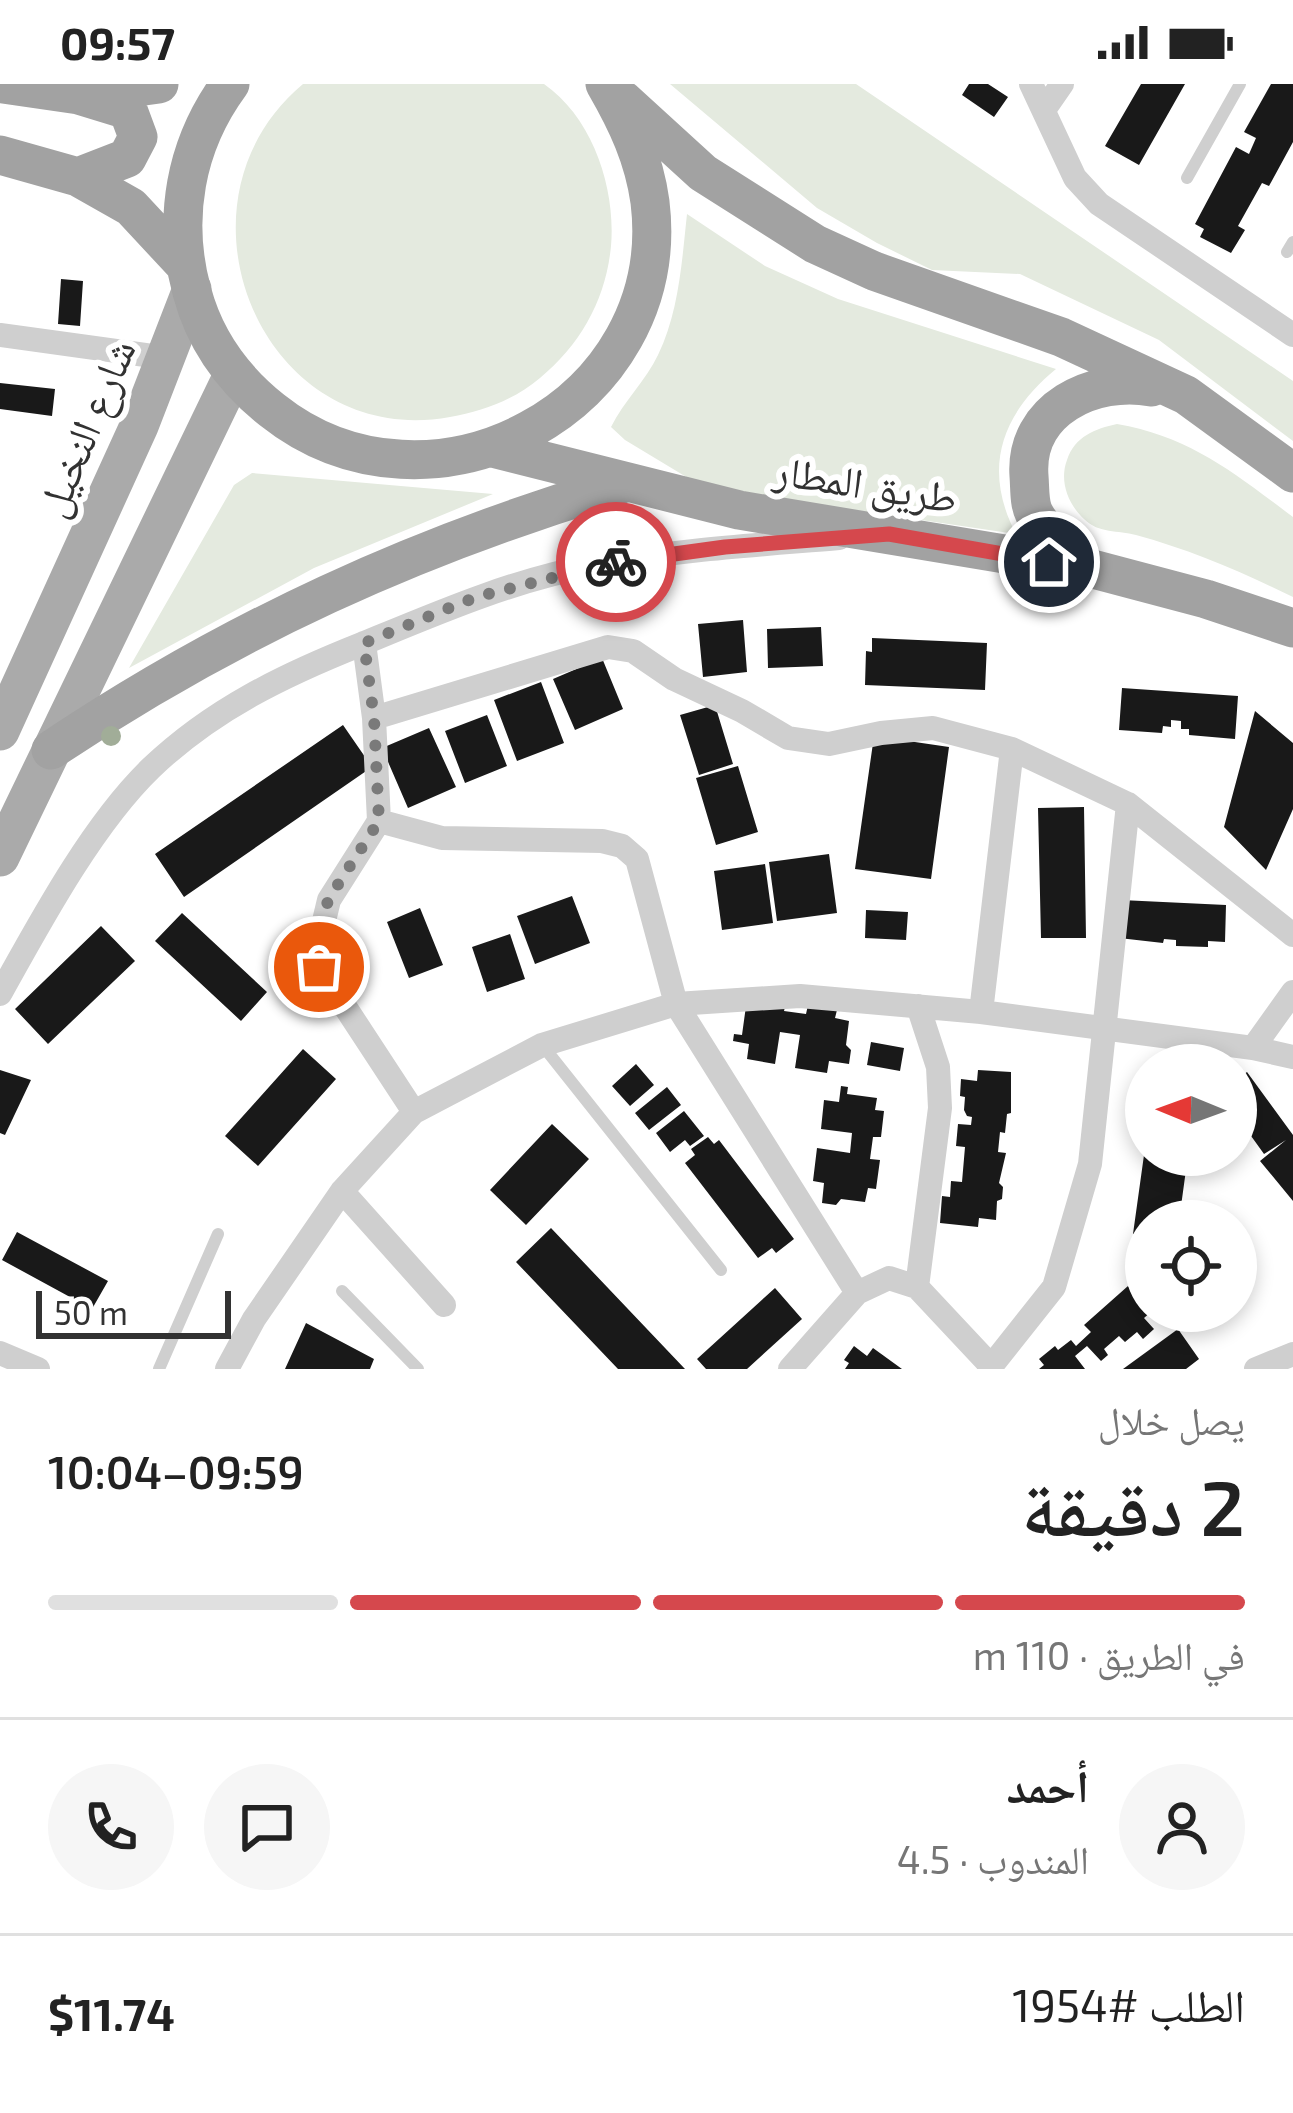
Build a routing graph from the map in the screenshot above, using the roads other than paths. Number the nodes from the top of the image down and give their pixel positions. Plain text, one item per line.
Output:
1 (3, 84) edge
2 (159, 84) edge
3 (230, 84) edge
4 (605, 84) edge
5 (1030, 84) edge
6 (1062, 84) edge
7 (1240, 84) edge
8 (79, 95) junction
9 (1044, 110) junction
10 (0, 154) edge
11 (78, 177) junction
12 (1187, 178) dead end
13 (188, 277) junction
14 (0, 334) edge
15 (1293, 335) edge
16 (167, 358) junction
17 (233, 375) junction
18 (1186, 395) junction
19 (493, 448) junction
20 (1293, 473) edge
21 (628, 482) junction
22 (889, 534) junction
23 (1089, 568) junction
24 (1293, 628) edge
25 (364, 643) junction
26 (374, 718) junction
27 (0, 730) edge
28 (1012, 749) junction
29 (51, 750) junction
30 (1128, 805) junction
31 (379, 821) junction
32 (0, 857) edge
33 (1293, 935) edge
34 (1293, 992) edge
35 (0, 994) edge
36 (676, 1004) junction
37 (918, 1006) junction
38 (981, 1012) junction
39 (1103, 1030) junction
40 (1219, 1044) edge
41 (1255, 1044) edge
42 (542, 1045) junction
43 (1257, 1049) edge
44 (1293, 1057) edge
45 (414, 1112) junction
46 (342, 1191) junction
47 (218, 1234) dead end
48 (722, 1270) dead end
49 (917, 1287) junction
50 (342, 1291) dead end
51 (856, 1293) junction
52 (444, 1305) dead end
53 (0, 1353) edge
54 (1293, 1354) edge
55 (990, 1368) edge
56 (38, 1369) edge
57 (159, 1369) edge
58 (227, 1369) edge
59 (418, 1369) edge
60 (790, 1369) edge
61 (1256, 1369) edge

1 - 8 highway
2 - 8 highway
3 - 13 highway
4 - 18 highway
4 - 19 highway
5 - 9 street
6 - 9 street
7 - 12 lane
8 - 11 highway
9 - 15 street
10 - 11 highway
11 - 13 highway
13 - 16 main road, شارع النخيل
13 - 17 highway
14 - 16 street
16 - 27 main road, شارع النخيل
17 - 19 highway
17 - 29 main road
18 - 20 highway
18 - 23 highway
19 - 21 highway, طريق المطار
21 - 22 highway, طريق المطار
21 - 29 highway
22 - 23 highway, طريق المطار
22 - 25 street
23 - 24 highway, طريق المطار
25 - 26 street
25 - 35 street
26 - 28 street
26 - 31 street
28 - 30 street
28 - 38 street
29 - 32 main road
30 - 33 street
30 - 39 street
31 - 36 street
31 - 45 street
34 - 41 street
36 - 37 street
36 - 42 street
36 - 51 street
37 - 38 street
37 - 49 street
38 - 39 street
39 - 40 street
39 - 55 street
42 - 45 street
42 - 48 lane
43 - 44 street
45 - 46 street
46 - 52 street
46 - 58 street
47 - 57 lane
49 - 51 street
49 - 55 street
50 - 59 lane
51 - 60 street
53 - 56 street
54 - 61 street

